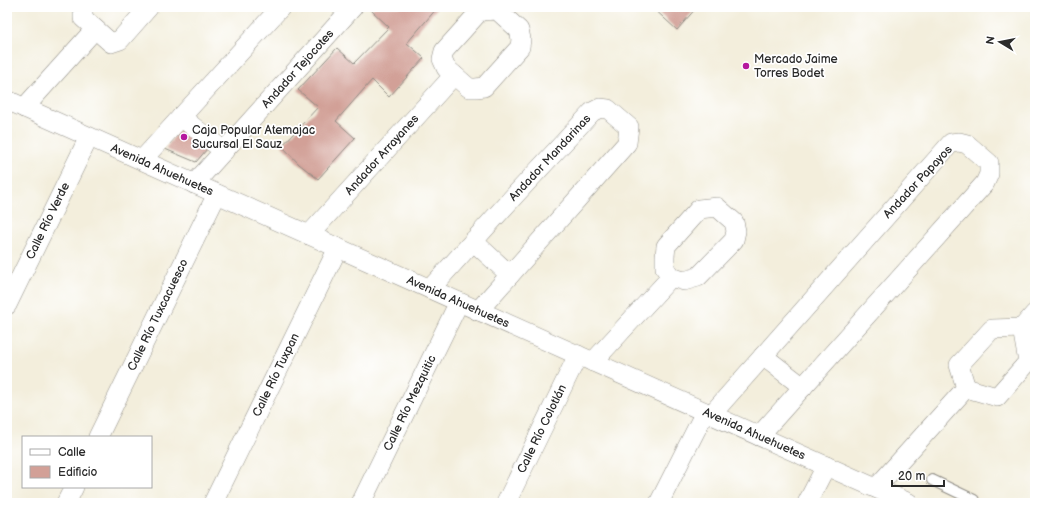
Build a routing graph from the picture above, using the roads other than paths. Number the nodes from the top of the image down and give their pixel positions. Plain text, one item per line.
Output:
1 (84, 7) edge
2 (149, 7) edge
3 (280, 7) edge
4 (353, 7) edge
5 (95, 29) junction
6 (454, 75) dead end
7 (15, 104) edge
8 (181, 116) junction
9 (89, 137) junction
10 (224, 151) junction
11 (142, 160) junction
12 (194, 184) junction
13 (217, 194) junction
14 (309, 236) junction
15 (474, 241) junction
16 (338, 248) junction
17 (510, 275) junction
18 (670, 277) dead end
19 (430, 289) junction
20 (459, 302) junction
21 (7, 305) edge
22 (478, 311) junction
23 (1035, 313) edge
24 (1022, 328) junction
25 (763, 356) junction
26 (585, 358) junction
27 (803, 387) junction
28 (966, 388) junction
29 (708, 413) junction
30 (98, 436) edge
31 (759, 436) junction
32 (826, 466) junction
33 (932, 480) dead end
34 (74, 488) edge
35 (876, 488) junction
36 (974, 502) edge
37 (66, 503) edge
38 (213, 503) edge
39 (361, 503) edge
40 (506, 503) edge
41 (659, 503) edge
42 (807, 503) edge
43 (909, 503) edge

1 - 5 street
2 - 5 street
3 - 8 street
4 - 10 street, Andador Tejocotes
5 - 7 street
6 - 14 street, Andador Arrayanes
7 - 9 street, Avenida Ahuehuetes
8 - 10 street
8 - 11 street
9 - 11 street, Avenida Ahuehuetes
9 - 21 street, Calle Río Verde
10 - 12 street, Andador Tejocotes
11 - 12 street, Avenida Ahuehuetes
12 - 13 street, Avenida Ahuehuetes
13 - 14 street, Avenida Ahuehuetes
13 - 30 street, Calle Río Tuxcacuesco
14 - 16 street, Avenida Ahuehuetes
15 - 17 street
15 - 17 street, Andador Mandarinas
15 - 19 street, Andador Mandarinas
16 - 19 street, Avenida Ahuehuetes
16 - 38 street, Calle Río Tuxpan
17 - 22 street, Andador Mandarinas
18 - 26 street, Calle Río Colotlán
19 - 20 street, Avenida Ahuehuetes
20 - 22 street, Avenida Ahuehuetes
20 - 39 street, Calle Río Mezquitic
22 - 26 street, Avenida Ahuehuetes
23 - 24 street
24 - 28 street
24 - 28 street
25 - 27 street
25 - 27 street, Andador Papayos
25 - 29 street, Andador Papayos
26 - 29 street, Avenida Ahuehuetes
26 - 40 street, Calle Río Colotlán
27 - 31 street, Andador Papayos
28 - 35 street
29 - 31 street, Avenida Ahuehuetes
29 - 41 street, Andador Papayos
31 - 32 street, Avenida Ahuehuetes
32 - 35 street, Avenida Ahuehuetes
32 - 42 street
33 - 36 lane
34 - 37 street
35 - 43 street, Avenida Ahuehuetes

